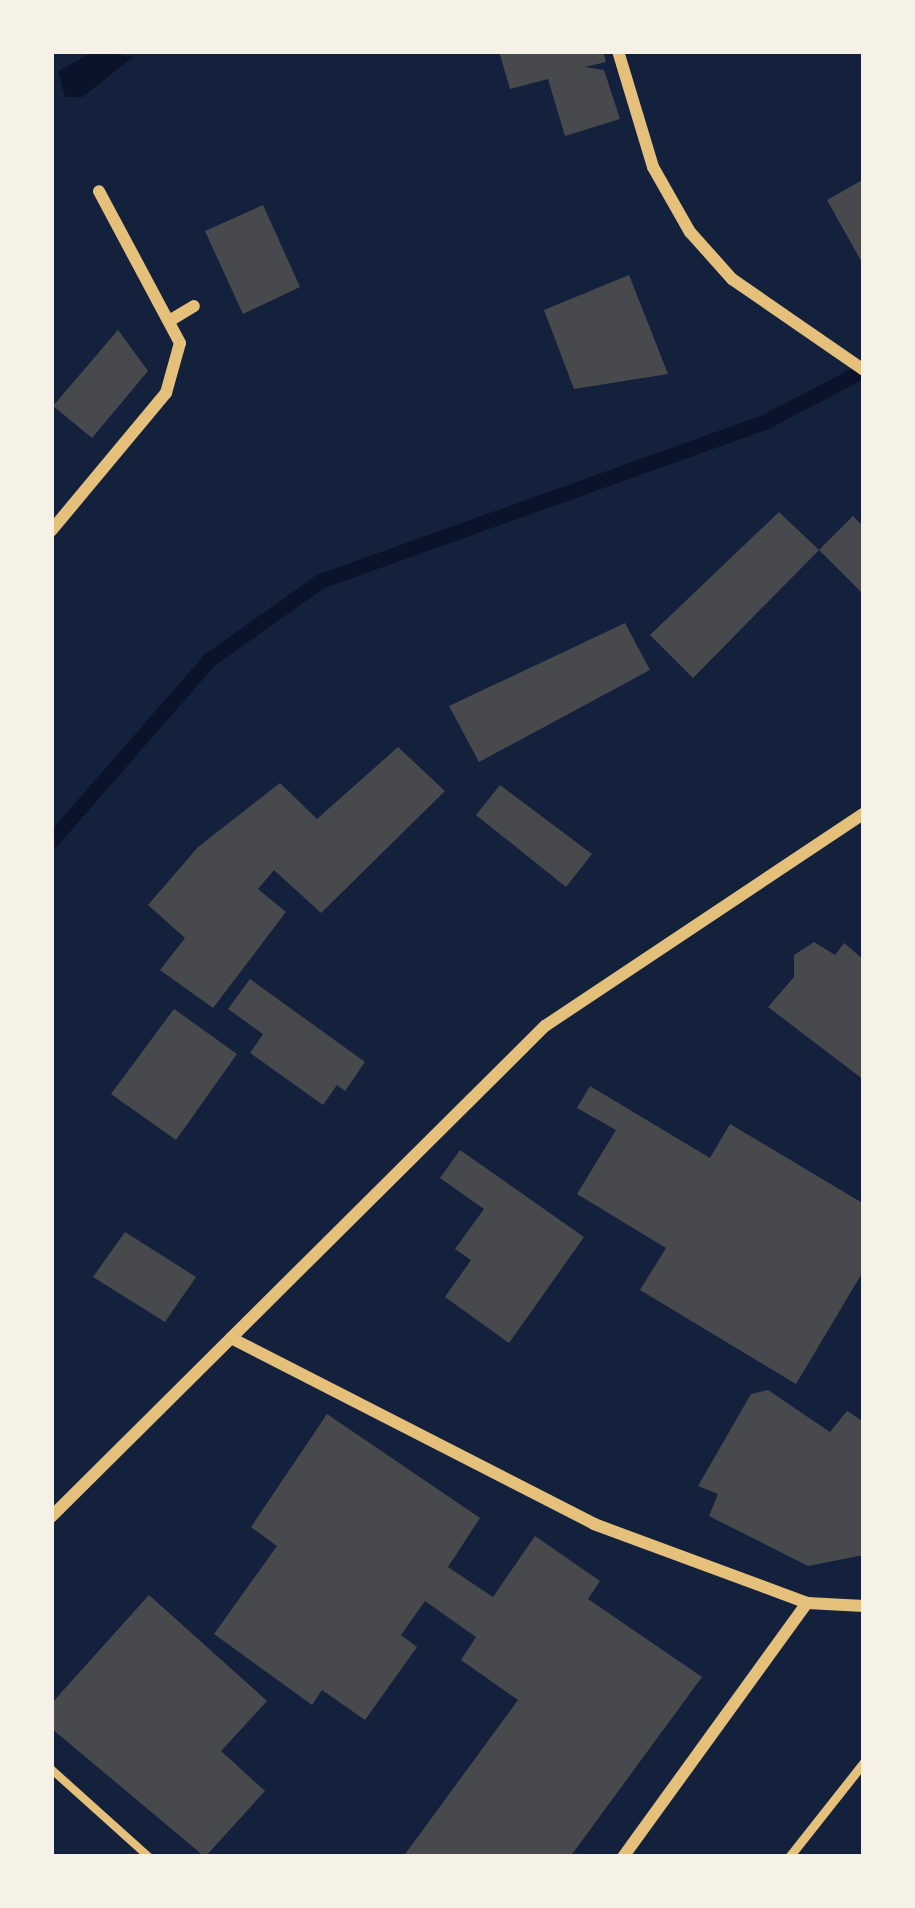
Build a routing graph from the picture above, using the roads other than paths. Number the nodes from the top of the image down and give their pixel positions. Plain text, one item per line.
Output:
1 (618, 51) edge
2 (99, 191) dead end
3 (194, 306) dead end
4 (169, 321) junction
5 (864, 370) edge
6 (51, 531) edge
7 (864, 813) edge
8 (231, 1338) junction
9 (51, 1516) edge
10 (807, 1603) junction
11 (864, 1606) edge
12 (864, 1762) edge
13 (623, 1857) edge
14 (789, 1857) edge

1 - 5 street
2 - 4 street
3 - 4 street
4 - 6 street
7 - 8 street
8 - 9 street
8 - 10 street
10 - 11 street
10 - 13 street
12 - 14 lane

